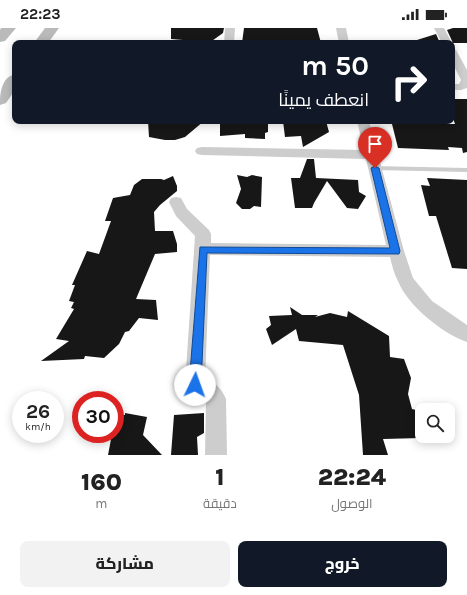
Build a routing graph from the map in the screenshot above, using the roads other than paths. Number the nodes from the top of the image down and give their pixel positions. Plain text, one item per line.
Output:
1 (9, 28) edge
2 (52, 28) edge
3 (230, 28) edge
4 (341, 28) edge
5 (439, 28) edge
6 (0, 38) edge
7 (43, 40) edge
8 (229, 40) edge
9 (343, 40) edge
10 (445, 40) edge
11 (455, 58) edge
12 (12, 83) edge
13 (455, 87) edge
14 (0, 100) edge
15 (364, 124) edge
16 (202, 151) dead end
17 (373, 162) junction
18 (467, 170) edge
19 (176, 202) dead end
20 (203, 249) junction
21 (396, 251) junction
22 (467, 334) edge
23 (216, 455) edge

1 - 6 street
2 - 7 street
3 - 8 street
4 - 9 street
5 - 10 street
11 - 13 street
12 - 14 street
15 - 17 street
16 - 17 street
17 - 18 lane
17 - 21 street
19 - 20 street
20 - 21 street
20 - 23 street
21 - 22 street

